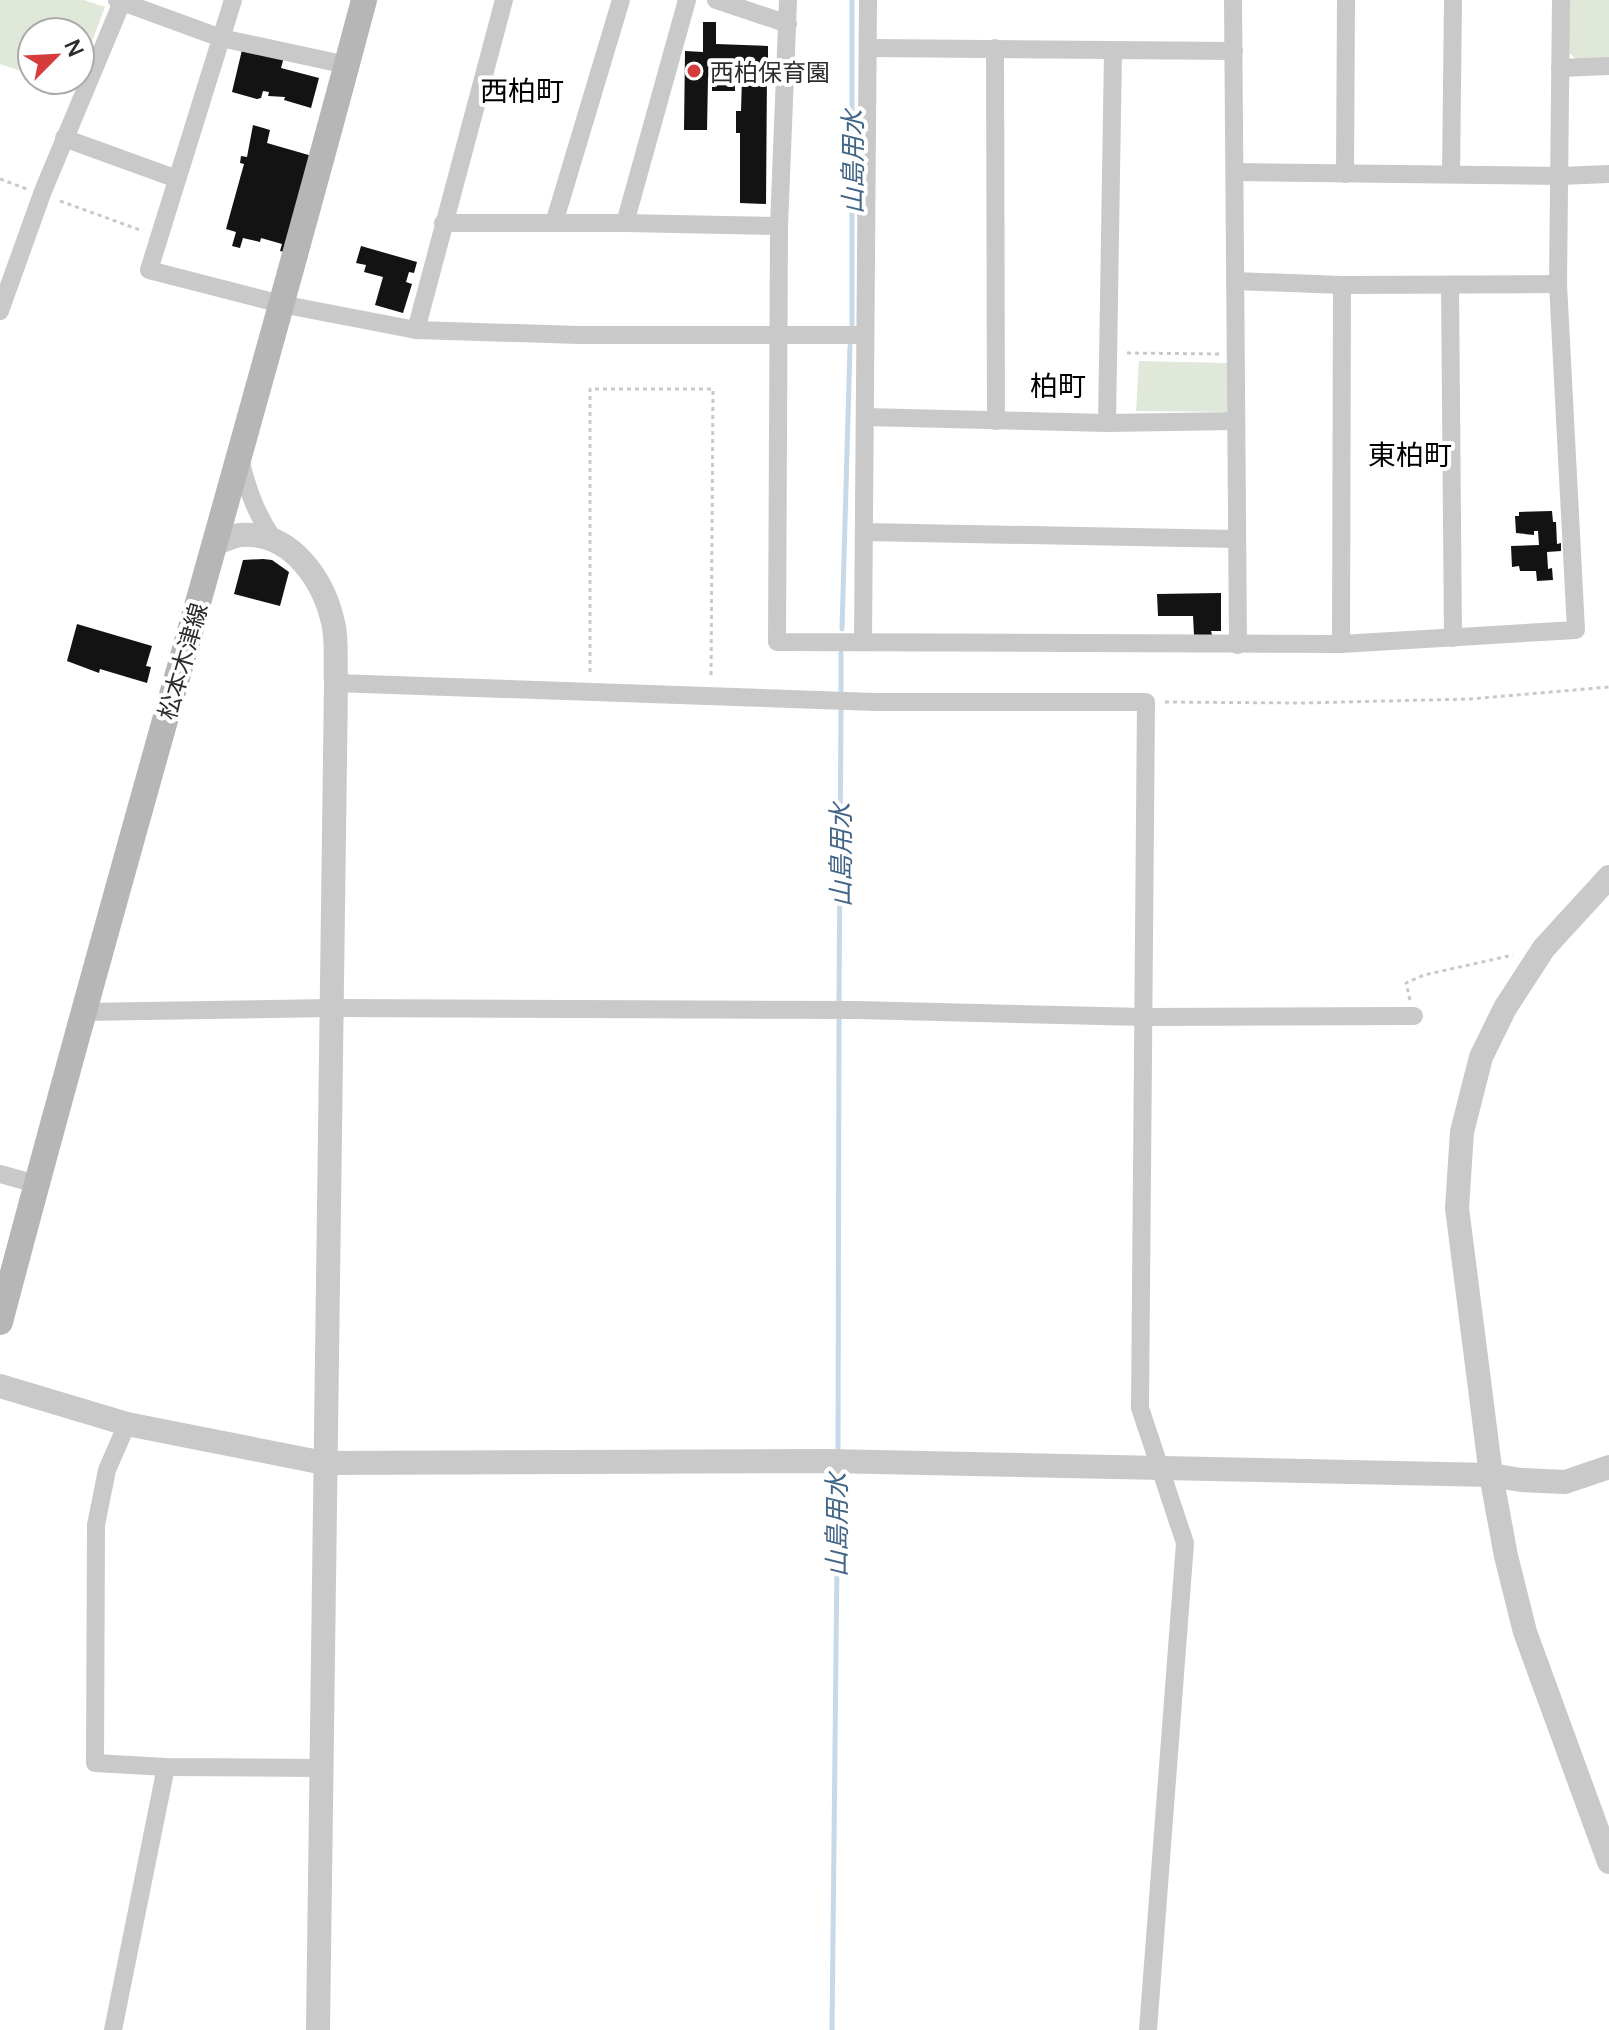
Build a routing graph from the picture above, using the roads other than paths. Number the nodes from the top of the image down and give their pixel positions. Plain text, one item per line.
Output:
1 (233, 0) edge
2 (364, 0) edge
3 (504, 0) edge
4 (621, 0) edge
5 (687, 0) edge
6 (716, 0) edge
7 (788, 0) edge
8 (868, 0) edge
9 (1233, 0) edge
10 (1346, 0) edge
11 (1453, 0) edge
12 (1561, 0) edge
13 (119, 1) edge
14 (788, 24) junction
15 (221, 38) junction
16 (868, 48) junction
17 (995, 48) junction
18 (1113, 51) junction
19 (1234, 51) junction
20 (347, 65) junction
21 (1609, 66) edge
22 (1560, 68) junction
23 (64, 138) junction
24 (1235, 172) junction
25 (1345, 174) junction
26 (1451, 174) junction
27 (1609, 174) edge
28 (1560, 176) junction
29 (177, 179) junction
30 (443, 223) junction
31 (554, 223) junction
32 (625, 223) junction
33 (779, 226) junction
34 (1235, 281) junction
35 (1558, 284) junction
36 (1342, 285) junction
37 (1450, 285) junction
38 (281, 304) junction
39 (0, 311) edge
40 (416, 330) junction
41 (780, 335) junction
42 (865, 335) junction
43 (865, 417) junction
44 (996, 421) junction
45 (1236, 421) junction
46 (1107, 423) junction
47 (240, 457) junction
48 (864, 532) junction
49 (1237, 539) junction
50 (274, 540) junction
51 (216, 543) junction
52 (1453, 638) junction
53 (863, 642) junction
54 (1341, 644) junction
55 (1238, 645) junction
56 (336, 683) junction
57 (1609, 878) edge
58 (332, 1008) junction
59 (82, 1012) junction
60 (1414, 1016) road end
61 (1144, 1017) junction
62 (0, 1174) edge
63 (36, 1184) junction
64 (0, 1322) edge
65 (0, 1386) edge
66 (127, 1424) junction
67 (324, 1463) junction
68 (1609, 1467) edge
69 (1159, 1468) junction
70 (1491, 1475) junction
71 (166, 1767) junction
72 (320, 1768) junction
73 (1609, 1862) edge
74 (113, 2030) edge
75 (318, 2030) edge
76 (1148, 2030) edge

1 - 15 street
2 - 20 main road, 松本木津線
3 - 30 street
4 - 31 street
5 - 32 street
6 - 14 street
7 - 14 street
8 - 16 street
9 - 19 street
10 - 25 street
11 - 26 street
12 - 22 street
13 - 15 street
13 - 23 street
14 - 33 street
15 - 20 street
15 - 29 street
16 - 17 street
16 - 42 street
17 - 18 street
17 - 44 street
18 - 19 street
18 - 46 street
19 - 24 street
20 - 38 main road, 松本木津線
21 - 22 street
22 - 28 street
23 - 29 street
23 - 39 street
24 - 25 street
24 - 34 street
25 - 26 street
26 - 28 street
27 - 28 street
28 - 35 street
29 - 38 street
30 - 31 street
30 - 40 street
31 - 32 street
32 - 33 street
33 - 41 street
34 - 36 street
34 - 45 street
35 - 37 street
35 - 52 street
36 - 37 street
36 - 54 street
37 - 52 street
38 - 40 street
38 - 47 main road, 松本木津線
40 - 41 street
41 - 42 street
41 - 53 street
42 - 43 street
43 - 44 street
43 - 48 street
44 - 46 street
45 - 46 street
45 - 49 street
47 - 50 street
47 - 51 main road, 松本木津線
48 - 49 street
48 - 53 street
49 - 55 street
50 - 51 street
50 - 56 street
51 - 59 main road, 松本木津線
52 - 54 street
53 - 55 street
54 - 55 street
56 - 58 street
56 - 61 street
57 - 70 street
58 - 59 street
58 - 61 street
58 - 67 street
59 - 63 main road, 松本木津線
60 - 61 street
61 - 69 street
62 - 63 street
63 - 64 main road, 松本木津線
65 - 66 street
66 - 67 street
66 - 71 street
67 - 69 street
67 - 72 street
68 - 70 street
69 - 70 street
69 - 76 street
70 - 73 street
71 - 72 street
71 - 74 street
72 - 75 street

